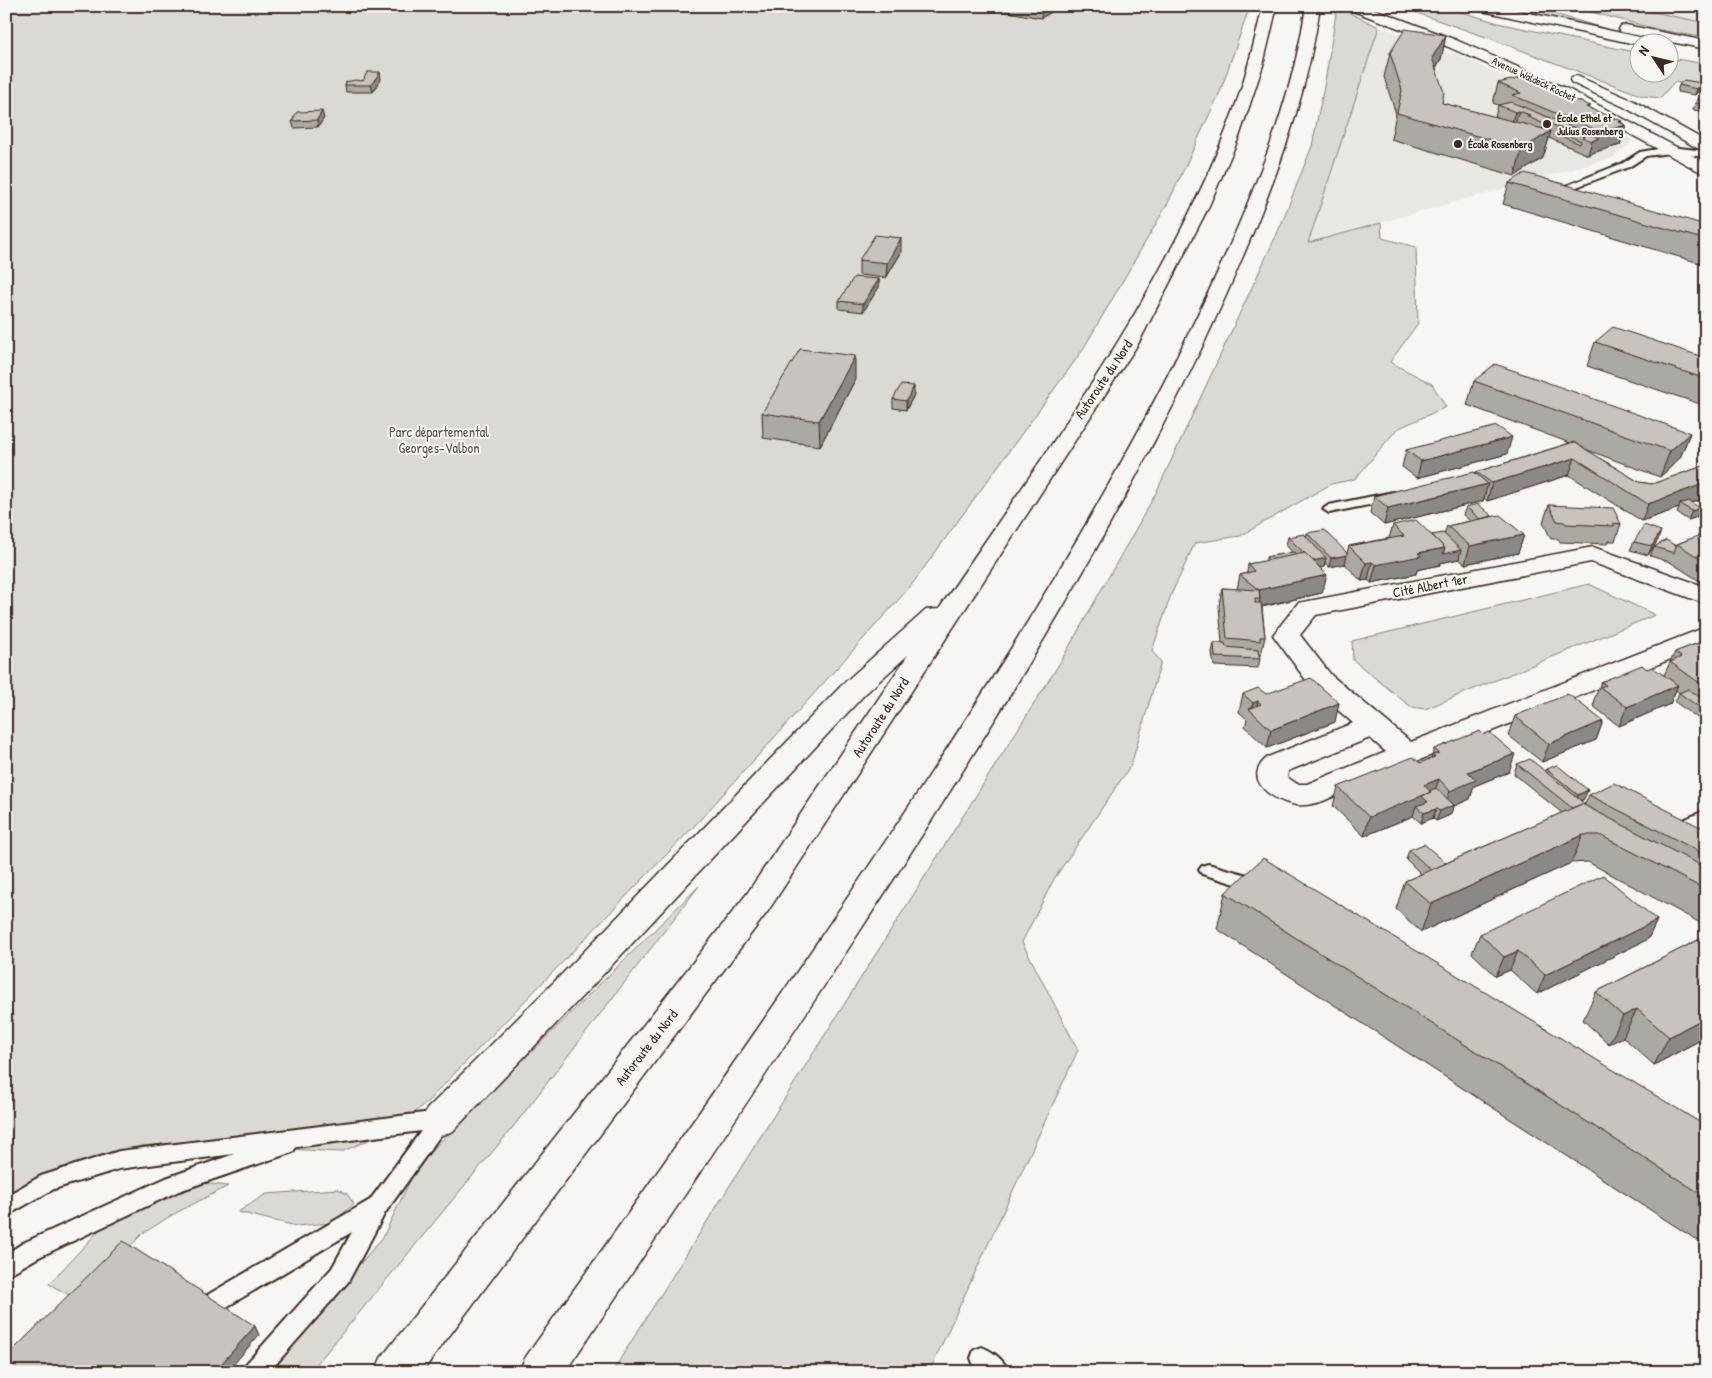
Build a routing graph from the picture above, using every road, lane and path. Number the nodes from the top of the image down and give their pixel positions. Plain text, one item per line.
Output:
1 (1270, 6) edge
2 (1313, 6) edge
3 (1353, 6) edge
4 (1384, 6) edge
5 (1478, 6) edge
6 (1543, 6) edge
7 (1630, 39) edge
8 (1487, 43) dead end
9 (1706, 45) edge
10 (1680, 49) edge
11 (1706, 54) edge
12 (1566, 76) dead end
13 (1706, 148) edge
14 (1670, 150) junction
15 (1706, 154) edge
16 (1706, 170) edge
17 (1563, 189) edge
18 (1405, 493) edge
19 (1328, 509) dead end
20 (964, 590) junction
21 (1705, 598) edge
22 (1706, 635) edge
23 (1373, 726) junction
24 (1407, 754) junction
25 (1706, 816) edge
26 (1681, 843) edge
27 (1208, 870) dead end
28 (1278, 896) edge
29 (440, 1120) junction
30 (318, 1136) junction
31 (378, 1206) junction
32 (6, 1207) edge
33 (6, 1266) edge
34 (186, 1321) edge
35 (254, 1372) edge
36 (396, 1372) edge
37 (540, 1372) edge

1 - 20 main road, Autoroute du Nord
2 - 37 main road
3 - 14 main road, Avenue Waldeck Rochet
4 - 8 main road, Avenue Waldeck Rochet
5 - 7 main road
6 - 9 main road
10 - 11 main road
12 - 13 main road, Avenue Waldeck Rochet
14 - 15 lane
14 - 16 main road, Avenue Waldeck Rochet
14 - 17 lane
18 - 19 lane
20 - 29 main road
20 - 36 main road, Autoroute du Nord
21 - 23 main road, Cité Albert 1er
22 - 24 main road
23 - 24 main road, Cité Albert 1er
23 - 24 main road
25 - 26 lane
27 - 28 lane
29 - 30 lane
29 - 31 lane
30 - 32 lane
30 - 33 lane
31 - 34 lane
31 - 35 lane

